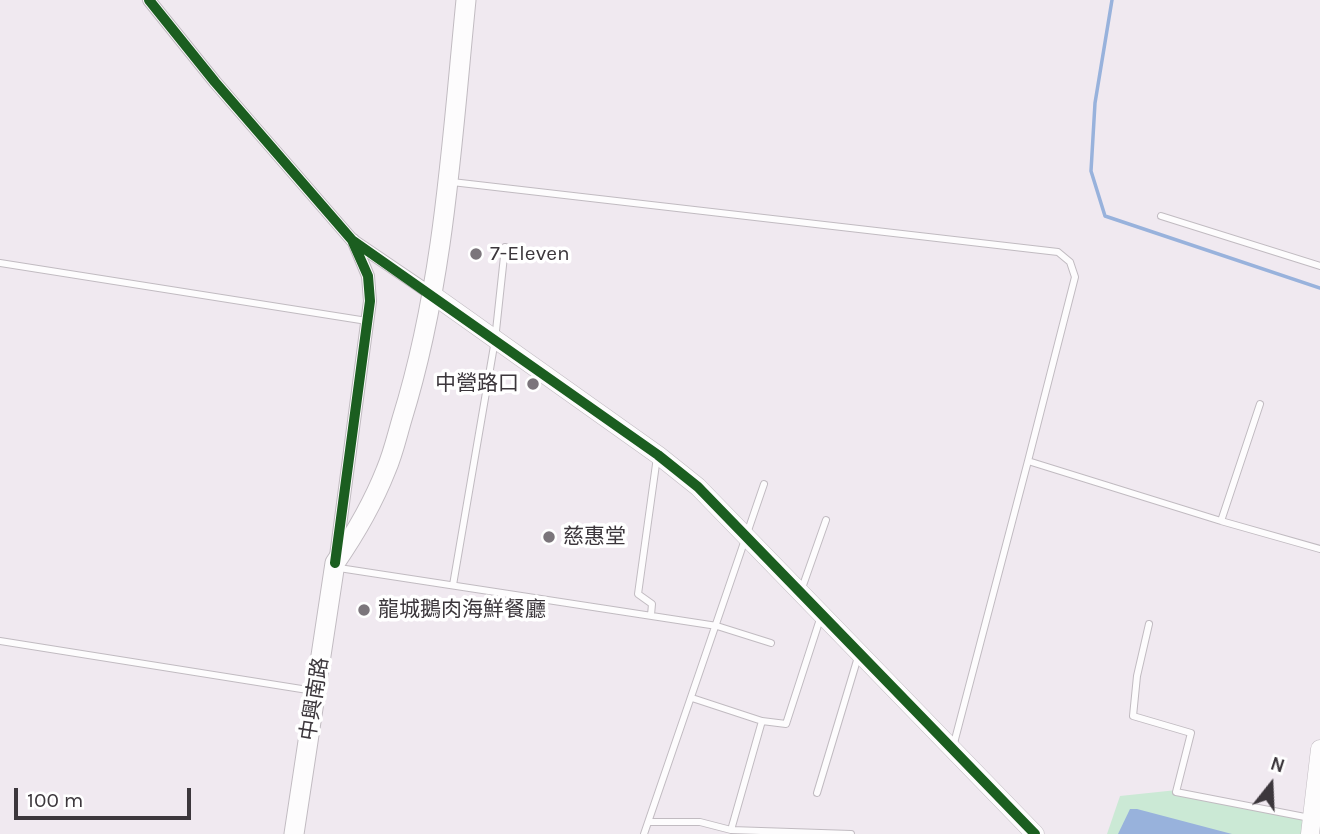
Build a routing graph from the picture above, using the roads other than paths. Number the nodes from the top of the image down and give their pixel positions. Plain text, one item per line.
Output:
1 (149, 0) edge
2 (466, 0) edge
3 (448, 181) junction
4 (1161, 216) dead end
5 (352, 240) junction
6 (506, 247) dead end
7 (0, 263) edge
8 (1320, 266) edge
9 (433, 295) junction
10 (369, 321) junction
11 (495, 340) junction
12 (1260, 404) dead end
13 (658, 456) junction
14 (1028, 461) junction
15 (764, 484) dead end
16 (826, 520) dead end
17 (1221, 521) junction
18 (747, 538) junction
19 (1320, 549) edge
20 (335, 566) junction
21 (453, 585) junction
22 (800, 593) junction
23 (822, 614) junction
24 (651, 615) junction
25 (1149, 624) dead end
26 (717, 625) junction
27 (0, 641) edge
28 (771, 643) dead end
29 (859, 652) junction
30 (316, 692) junction
31 (692, 698) junction
32 (762, 721) junction
33 (953, 748) junction
34 (1320, 749) edge
35 (1318, 776) edge
36 (817, 793) dead end
37 (649, 822) junction
38 (1310, 826) edge
39 (731, 830) junction
40 (770, 833) edge
41 (800, 833) edge
42 (294, 834) edge
43 (644, 834) edge
44 (850, 834) edge
45 (1035, 834) edge

1 - 5 street
2 - 3 main road
3 - 9 main road
3 - 14 lane
4 - 8 lane
5 - 9 street
5 - 10 street
6 - 11 lane
7 - 10 lane
9 - 11 street
9 - 20 main road
10 - 20 street
11 - 13 street
11 - 21 lane
12 - 17 lane
13 - 18 street
13 - 24 lane
14 - 17 lane
14 - 33 lane
15 - 18 lane
16 - 22 lane
17 - 19 lane
18 - 22 street
18 - 26 lane
20 - 21 lane
20 - 30 main road, 中興南路
21 - 24 lane
22 - 23 street
23 - 29 street
23 - 32 lane
24 - 26 lane
25 - 38 lane
26 - 28 lane
26 - 31 lane
27 - 30 lane
29 - 33 street
29 - 36 lane
30 - 42 main road, 中興南路
31 - 32 lane
31 - 37 lane
32 - 39 lane
33 - 45 street
34 - 35 street
35 - 38 street
37 - 39 lane
37 - 43 lane
39 - 40 lane
40 - 41 lane
41 - 44 lane

